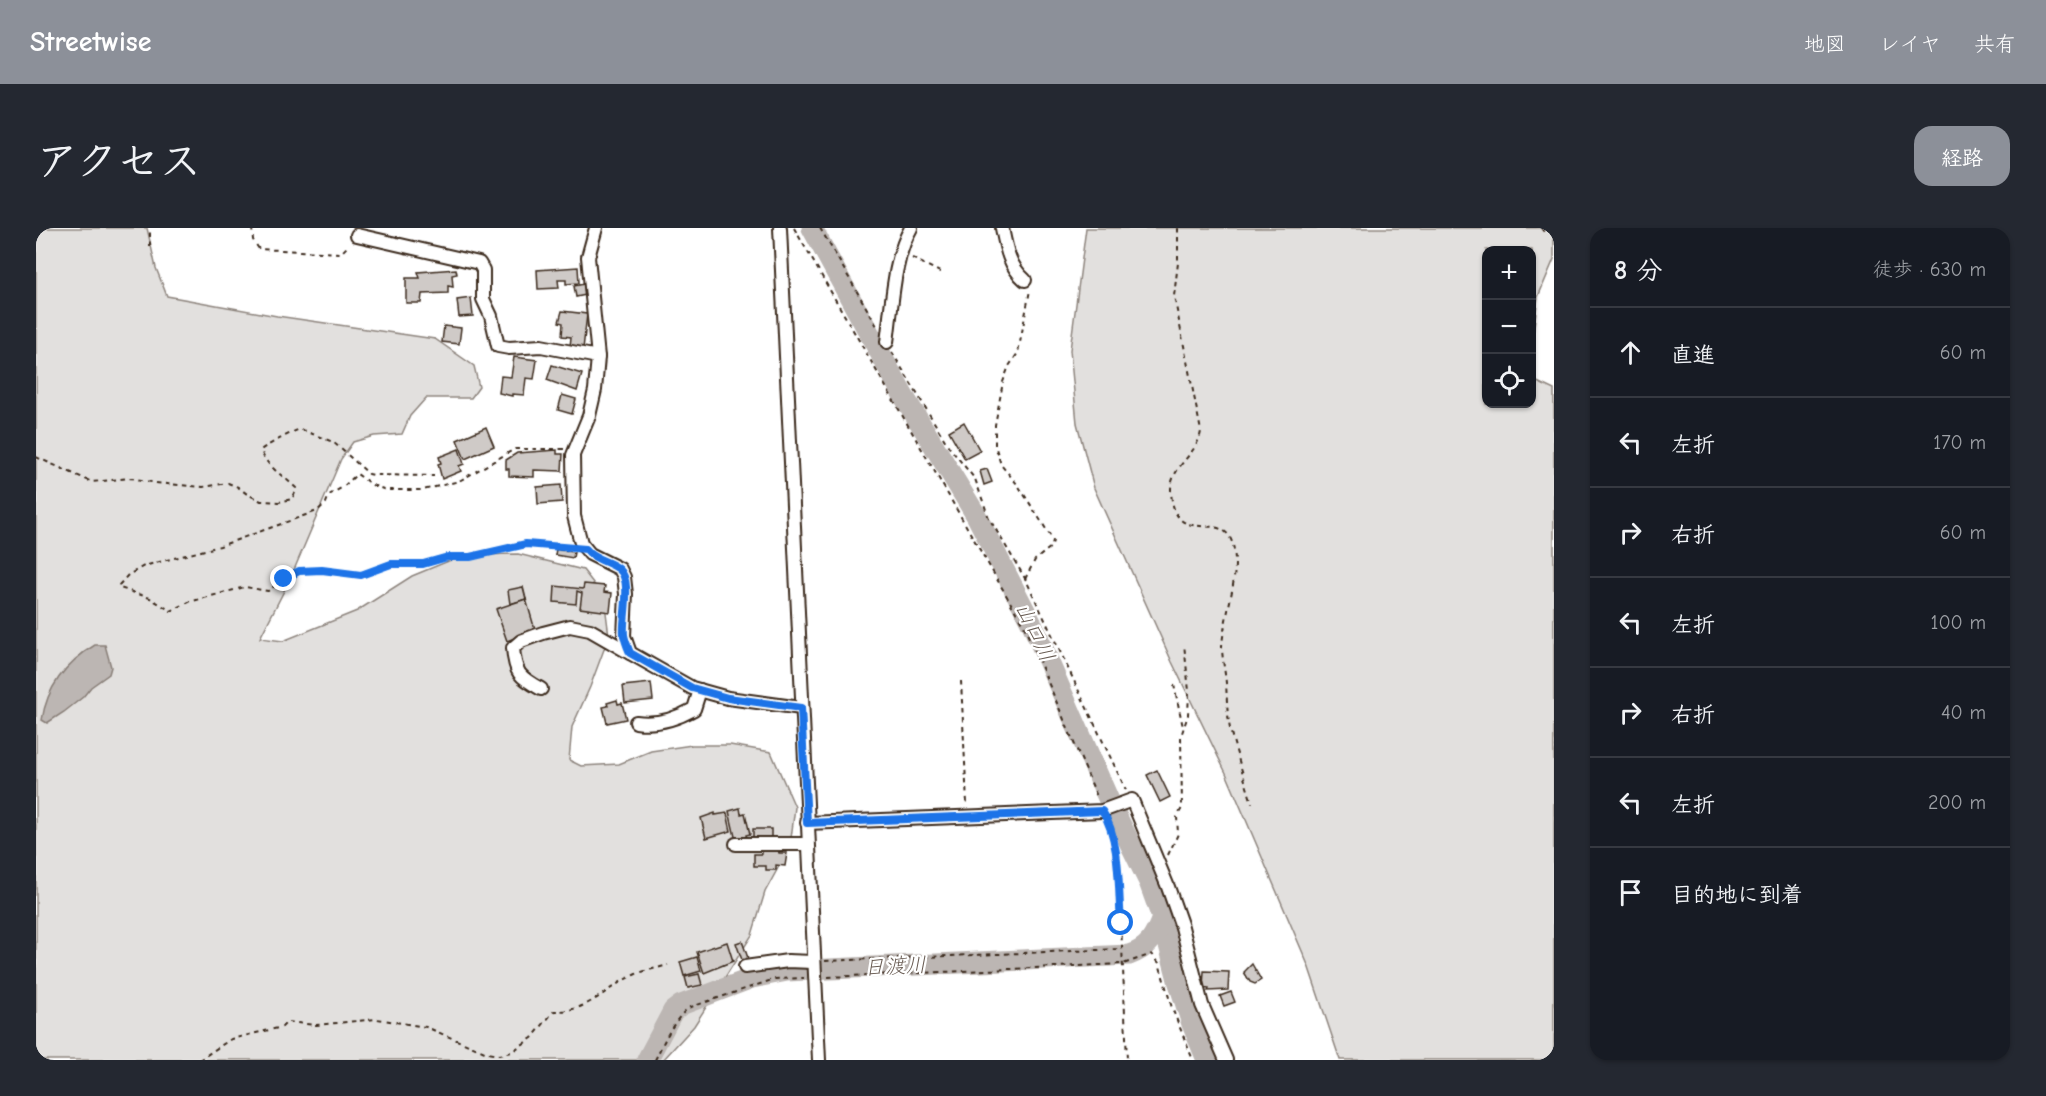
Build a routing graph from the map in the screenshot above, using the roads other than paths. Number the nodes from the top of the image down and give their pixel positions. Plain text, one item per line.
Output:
1 (596, 228) edge
2 (780, 228) edge
3 (911, 228) edge
4 (1002, 228) edge
5 (357, 234) road end
6 (1025, 280) road end
7 (887, 342) road end
8 (598, 357) junction
9 (630, 653) junction
10 (541, 688) dead end
11 (700, 690) junction
12 (801, 708) junction
13 (636, 722) dead end
14 (807, 823) junction
15 (736, 844) dead end
16 (808, 844) junction
17 (745, 967) dead end
18 (814, 970) junction
19 (819, 1060) edge
20 (1226, 1060) edge

1 - 8 street
2 - 12 street
3 - 7 street
4 - 6 street
5 - 8 street
8 - 9 street
9 - 10 street
9 - 11 street
11 - 12 street
11 - 13 street
12 - 14 street
14 - 16 street
14 - 20 street
15 - 16 street
16 - 18 street
17 - 18 street
18 - 19 street

